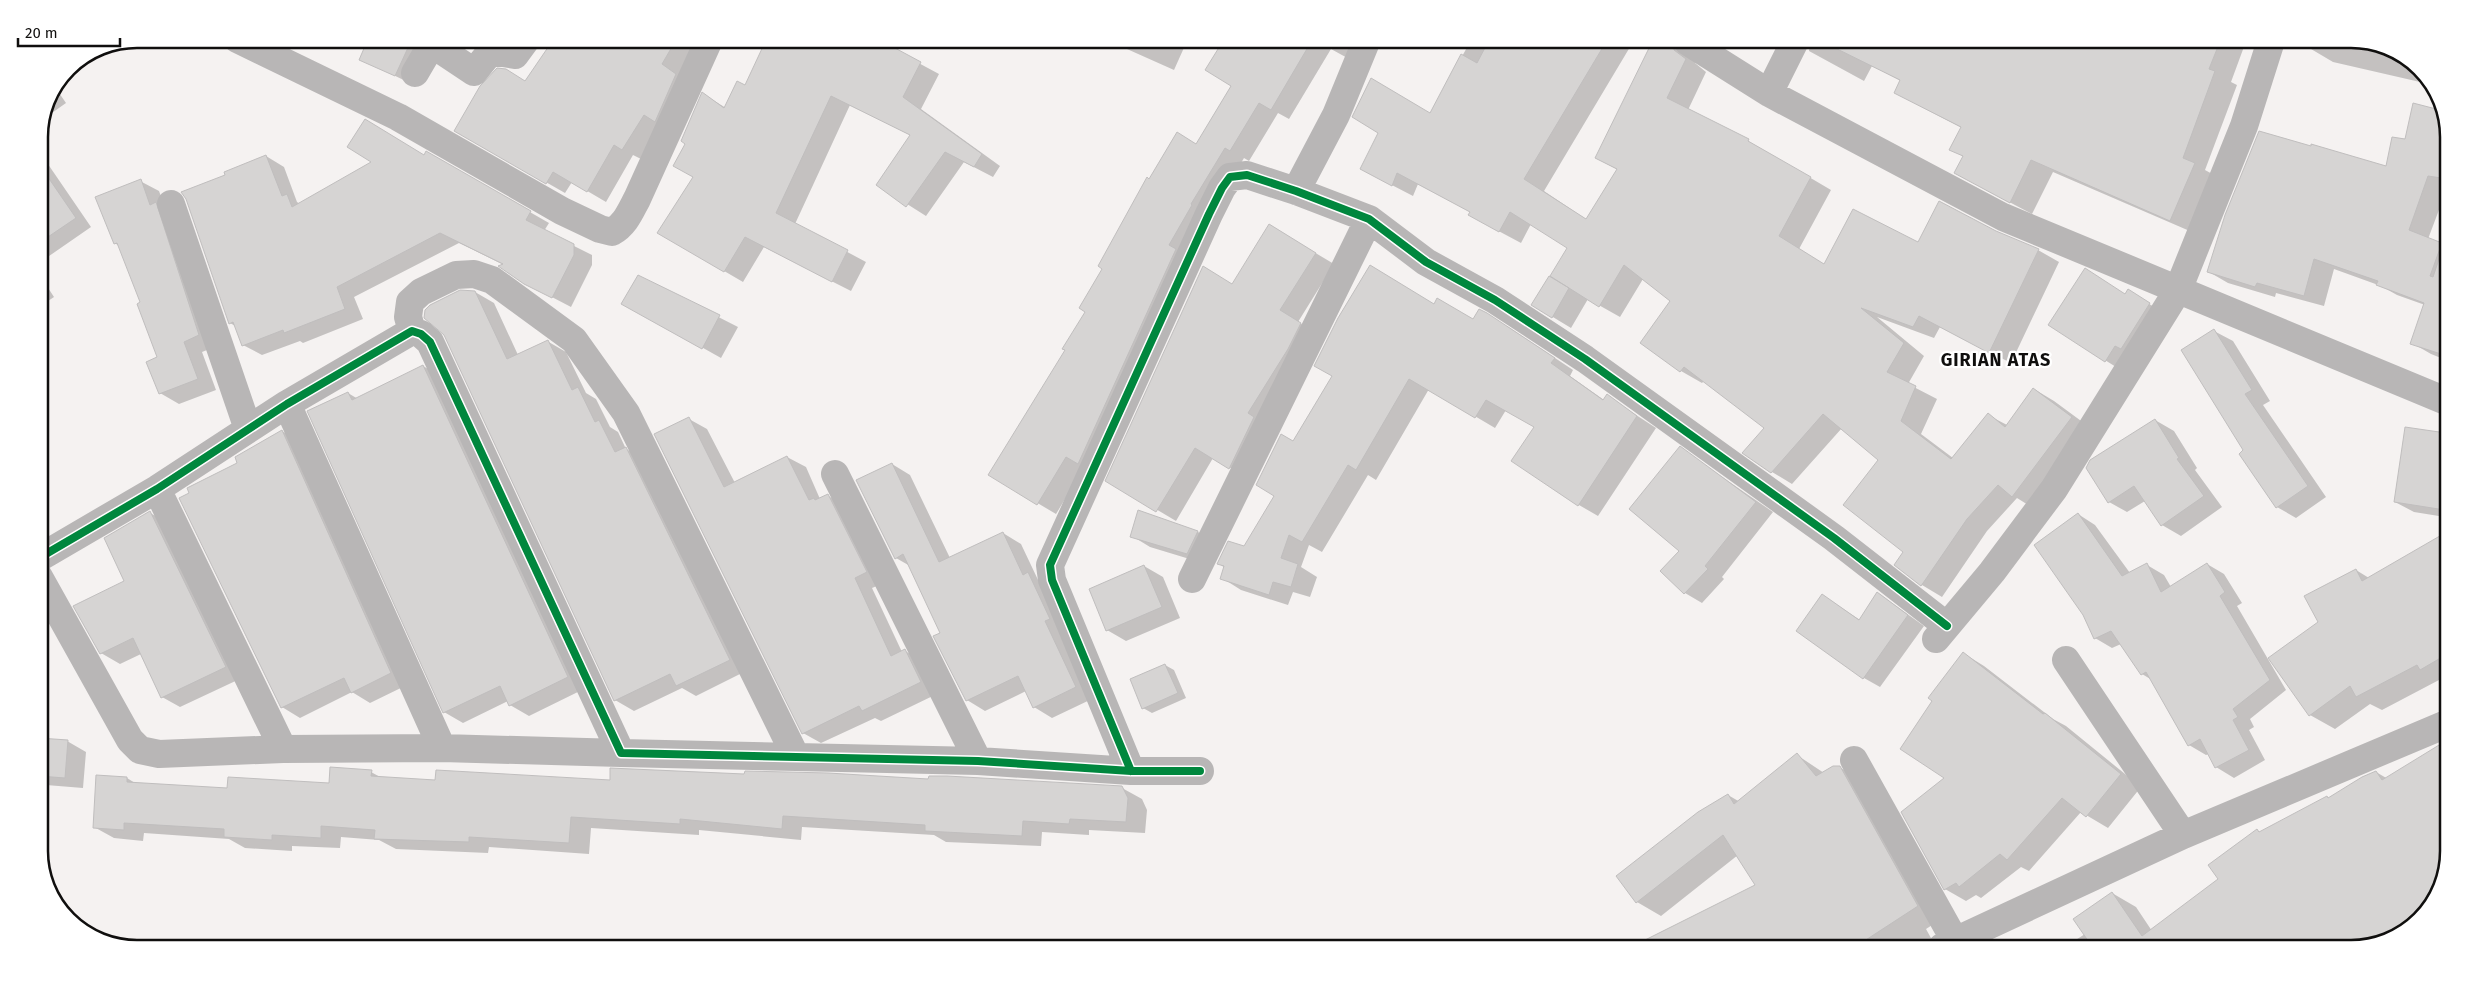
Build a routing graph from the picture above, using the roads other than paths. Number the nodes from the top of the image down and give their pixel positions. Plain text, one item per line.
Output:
1 (272, 48) edge
2 (430, 48) edge
3 (438, 48) edge
4 (520, 48) edge
5 (705, 48) edge
6 (1364, 48) edge
7 (1698, 48) edge
8 (1792, 48) edge
9 (2269, 48) edge
10 (415, 73) dead end
11 (1769, 93) junction
12 (1296, 191) junction
13 (171, 204) dead end
14 (1369, 219) junction
15 (2178, 290) junction
16 (412, 331) junction
17 (2439, 398) edge
18 (287, 404) junction
19 (248, 429) junction
20 (835, 474) dead end
21 (156, 490) junction
22 (48, 553) edge
23 (1192, 579) dead end
24 (48, 592) edge
25 (2066, 660) dead end
26 (2440, 727) edge
27 (442, 748) junction
28 (283, 749) junction
29 (621, 752) junction
30 (795, 755) junction
31 (1854, 760) dead end
32 (978, 761) junction
33 (1131, 771) junction
34 (1200, 771) dead end
35 (2183, 835) junction
36 (1947, 940) edge
37 (1958, 940) edge

1 - 5 street
2 - 10 street
3 - 4 street
6 - 12 street
7 - 11 street
8 - 11 street
9 - 15 street
11 - 15 street
12 - 14 street
12 - 33 street
13 - 19 street
14 - 15 street
14 - 23 street
15 - 17 street
16 - 18 street
16 - 29 street
16 - 30 street
18 - 19 street
18 - 27 street
19 - 21 street
20 - 32 street
21 - 22 street
21 - 28 street
24 - 28 street
25 - 35 street
26 - 35 street
27 - 28 street
27 - 29 street
29 - 30 street
30 - 32 street
31 - 36 street
32 - 33 street
33 - 34 street
35 - 37 street

